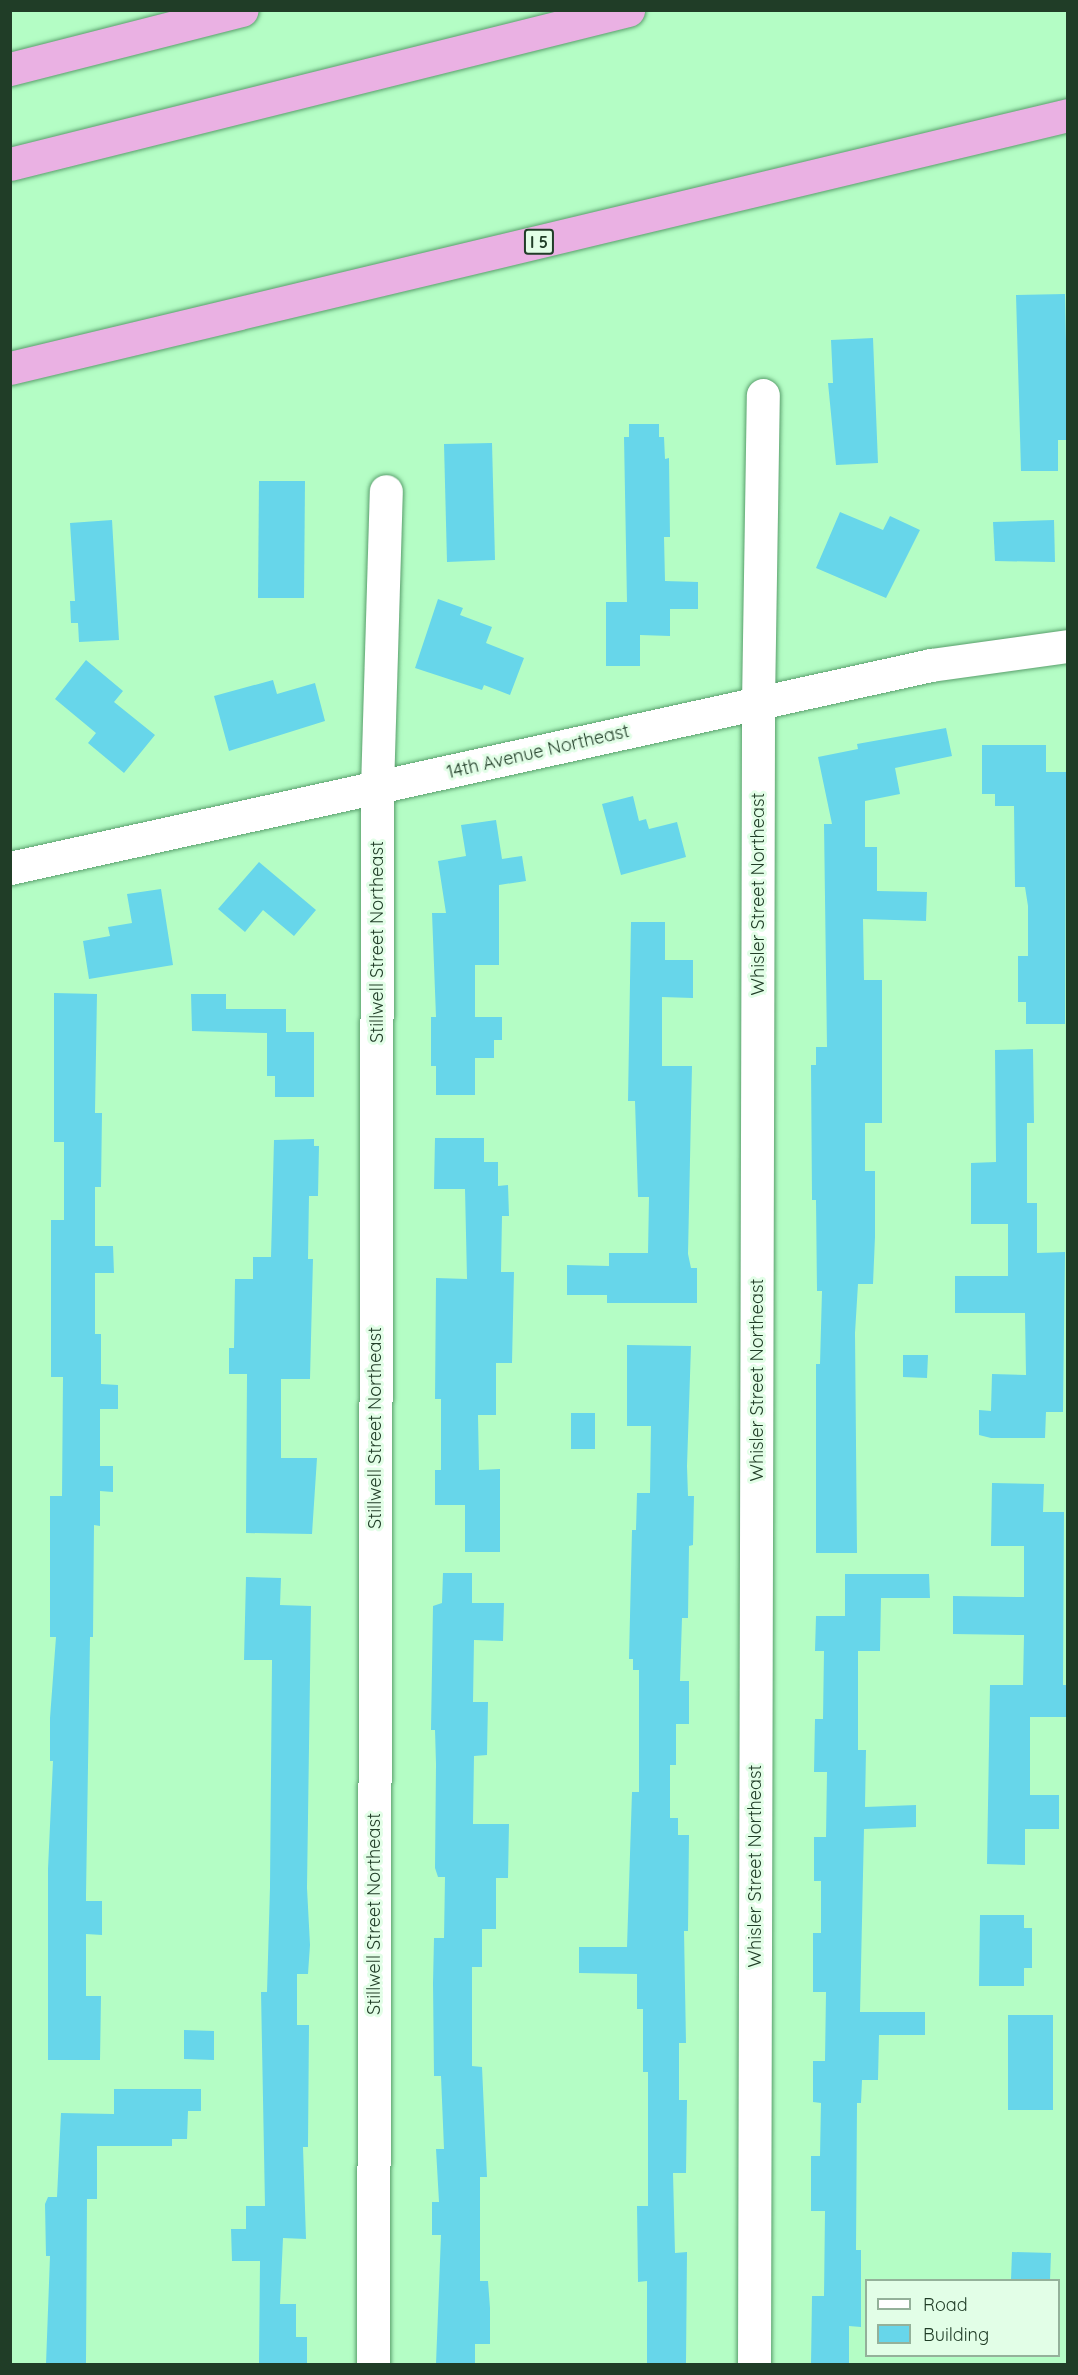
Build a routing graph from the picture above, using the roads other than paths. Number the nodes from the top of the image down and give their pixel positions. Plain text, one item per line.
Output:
1 (242, 10) edge
2 (628, 10) edge
3 (10, 69) edge
4 (1068, 115) edge
5 (10, 164) edge
6 (10, 368) edge
7 (764, 395) dead end
8 (386, 491) dead end
9 (1068, 646) edge
10 (758, 703) junction
11 (377, 788) junction
12 (10, 868) edge
13 (373, 2364) edge
14 (754, 2364) edge

1 - 3 highway
2 - 5 highway
4 - 6 highway, I 5
7 - 10 street, Whisler Street Northeast
8 - 11 street, Stillwell Street Northeast
9 - 10 street, 14th Avenue Northeast
10 - 11 street, 14th Avenue Northeast
10 - 14 street, Whisler Street Northeast
11 - 12 street, 14th Avenue Northeast
11 - 13 street, Stillwell Street Northeast

